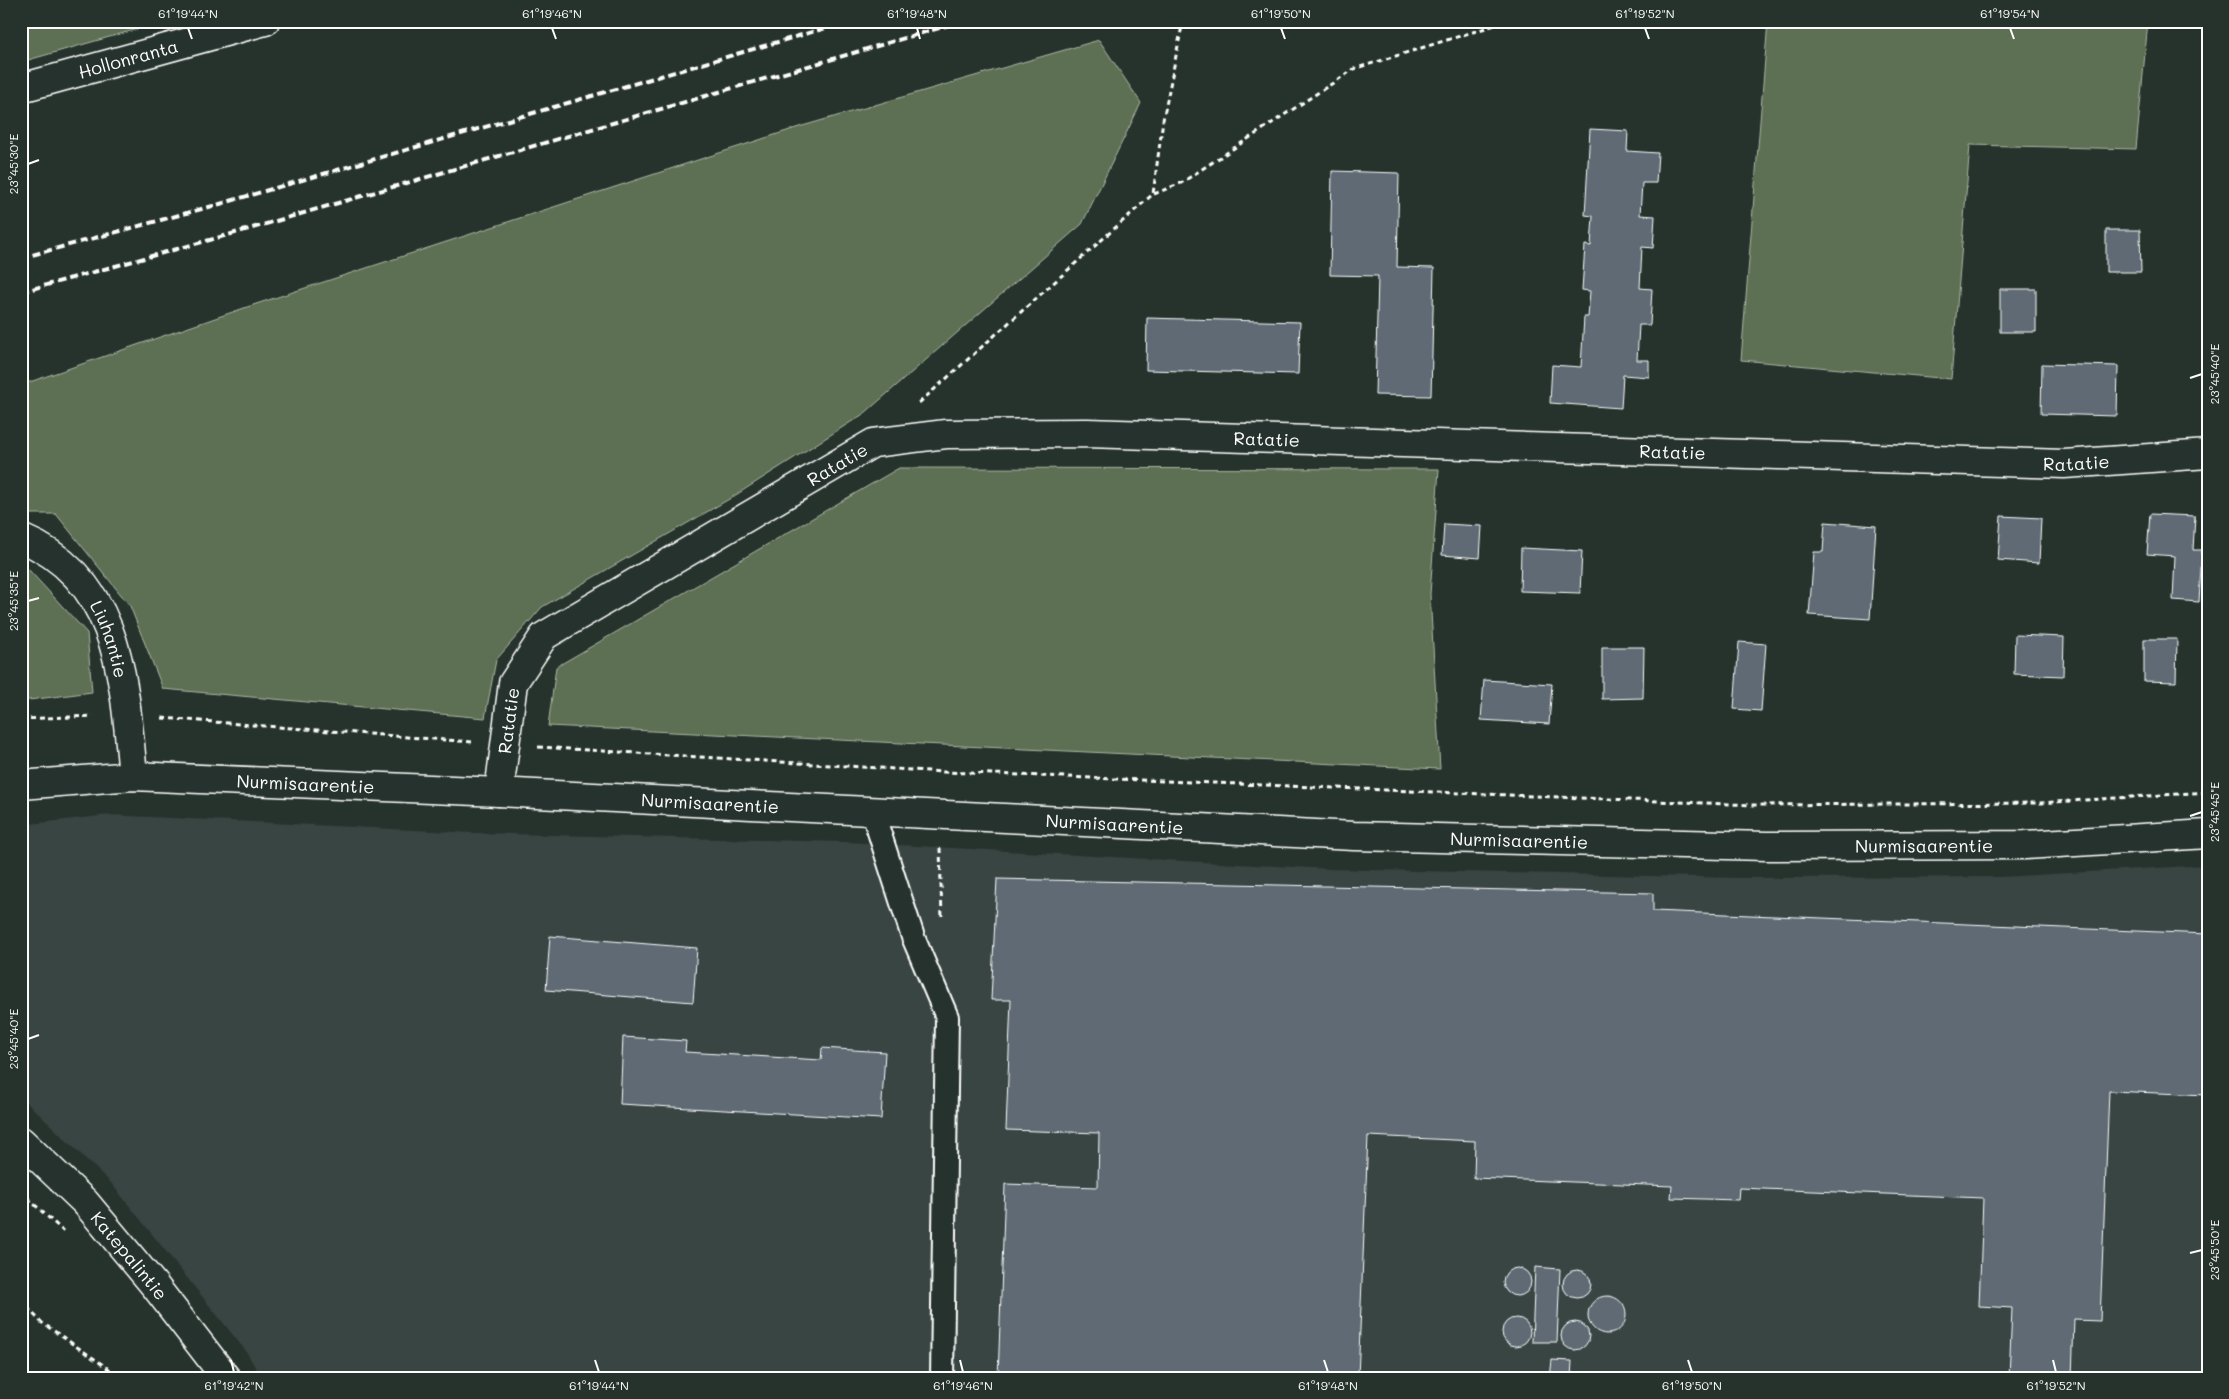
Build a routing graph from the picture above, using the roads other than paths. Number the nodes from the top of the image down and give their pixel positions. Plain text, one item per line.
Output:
1 (265, 21) edge
2 (21, 88) edge
3 (2208, 454) edge
4 (21, 538) edge
5 (133, 776) junction
6 (21, 785) edge
7 (499, 792) junction
8 (872, 810) junction
9 (2208, 834) edge
10 (21, 1141) edge
11 (226, 1378) edge
12 (942, 1378) edge

1 - 2 street, Hollonranta
3 - 7 street, Ratatie
4 - 5 street, Liuhantie
5 - 6 street, Nurmisaarentie
5 - 7 street, Nurmisaarentie
7 - 8 street, Nurmisaarentie
8 - 9 street, Nurmisaarentie
8 - 12 lane
10 - 11 street, Katepalintie

